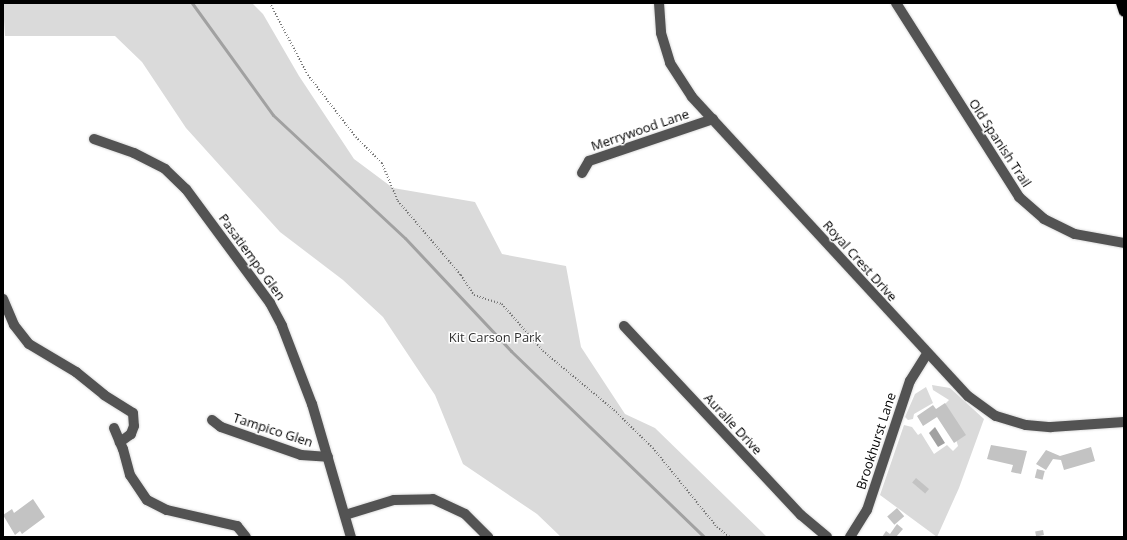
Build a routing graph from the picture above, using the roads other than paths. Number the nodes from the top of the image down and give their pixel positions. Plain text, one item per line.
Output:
1 (659, 3) edge
2 (896, 3) edge
3 (1121, 3) edge
4 (1124, 12) edge
5 (713, 119) junction
6 (94, 139) dead end
7 (582, 173) dead end
8 (1124, 243) edge
9 (3, 299) edge
10 (624, 326) dead end
11 (927, 354) junction
12 (212, 420) dead end
13 (1124, 422) edge
14 (114, 428) dead end
15 (120, 442) junction
16 (328, 457) junction
17 (345, 516) junction
18 (246, 537) edge
19 (352, 537) edge
20 (488, 537) edge
21 (827, 537) edge
22 (850, 537) edge

1 - 5 street, Royal Crest Drive
2 - 8 street, Old Spanish Trail
3 - 4 main road
5 - 7 street, Merrywood Lane
5 - 11 street, Royal Crest Drive
6 - 16 street, Pasatiempo Glen
9 - 15 street
10 - 21 street, Auralie Drive
11 - 13 street, Royal Crest Drive
11 - 22 street, Brookhurst Lane
12 - 16 street, Tampico Glen
14 - 15 street
15 - 18 street
16 - 17 street, Pasatiempo Glen
17 - 19 street, Pasatiempo Glen
17 - 20 street

